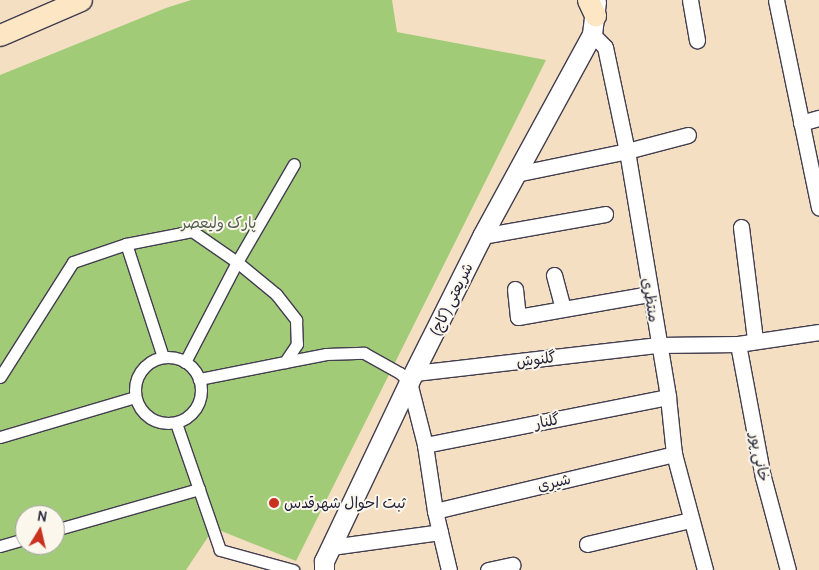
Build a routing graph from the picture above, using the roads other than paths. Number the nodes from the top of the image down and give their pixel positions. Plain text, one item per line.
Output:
1 (81, 0) edge
2 (690, 0) edge
3 (776, 0) edge
4 (594, 7) edge
5 (0, 35) edge
6 (697, 40) dead end
7 (819, 118) edge
8 (801, 123) junction
9 (688, 135) dead end
10 (627, 151) junction
11 (294, 164) dead end
12 (516, 174) junction
13 (819, 208) edge
14 (605, 214) dead end
15 (741, 227) dead end
16 (482, 236) junction
17 (126, 244) junction
18 (237, 262) junction
19 (554, 275) dead end
20 (515, 289) dead end
21 (650, 294) junction
22 (563, 308) junction
23 (819, 332) edge
24 (755, 339) junction
25 (658, 344) junction
26 (738, 344) junction
27 (164, 357) junction
28 (186, 362) junction
29 (285, 362) junction
30 (0, 377) edge
31 (412, 377) junction
32 (199, 379) junction
33 (135, 397) junction
34 (668, 397) junction
35 (176, 423) junction
36 (0, 437) edge
37 (425, 445) junction
38 (674, 454) junction
39 (199, 489) junction
40 (435, 511) junction
41 (690, 520) junction
42 (65, 527) edge
43 (440, 532) junction
44 (15, 541) edge
45 (587, 544) dead end
46 (0, 546) edge
47 (331, 547) junction
48 (512, 565) dead end
49 (292, 570) edge
50 (324, 570) edge
51 (450, 570) edge
52 (488, 570) edge
53 (705, 570) edge
54 (788, 570) edge

1 - 5 main road
2 - 6 street
3 - 8 street
4 - 10 street, منتظری
4 - 12 street, شریعتی (کاج)
7 - 8 street
8 - 13 street
9 - 10 street
10 - 12 street
10 - 21 street, منتظری
11 - 18 street
12 - 16 street, شریعتی (کاج)
14 - 16 street
15 - 24 street
16 - 31 street, شریعتی (کاج)
17 - 18 street
17 - 27 street
17 - 30 street
18 - 28 street
18 - 29 street
19 - 22 street
20 - 22 street
21 - 22 street
21 - 25 street, منتظری
23 - 24 street, گلنوش
24 - 26 street, گلنوش
25 - 26 street, گلنوش
25 - 31 street, گلنوش
25 - 34 street, منتظری
26 - 54 street, خانی پور
27 - 28 street
27 - 33 street
28 - 32 street
29 - 31 street
29 - 32 street
31 - 37 street
31 - 47 street, شریعتی (کاج)
32 - 35 street
33 - 35 street
33 - 36 street
34 - 37 street, گلنار
34 - 38 street, منتظری
35 - 39 street
37 - 40 street
38 - 40 street, شیری
38 - 41 street, منتظری
39 - 42 street
39 - 49 street
40 - 43 street
41 - 45 street
41 - 53 street, منتظری
43 - 47 street
43 - 51 street
44 - 46 street
47 - 50 street, شریعتی (کاج)
48 - 52 street

